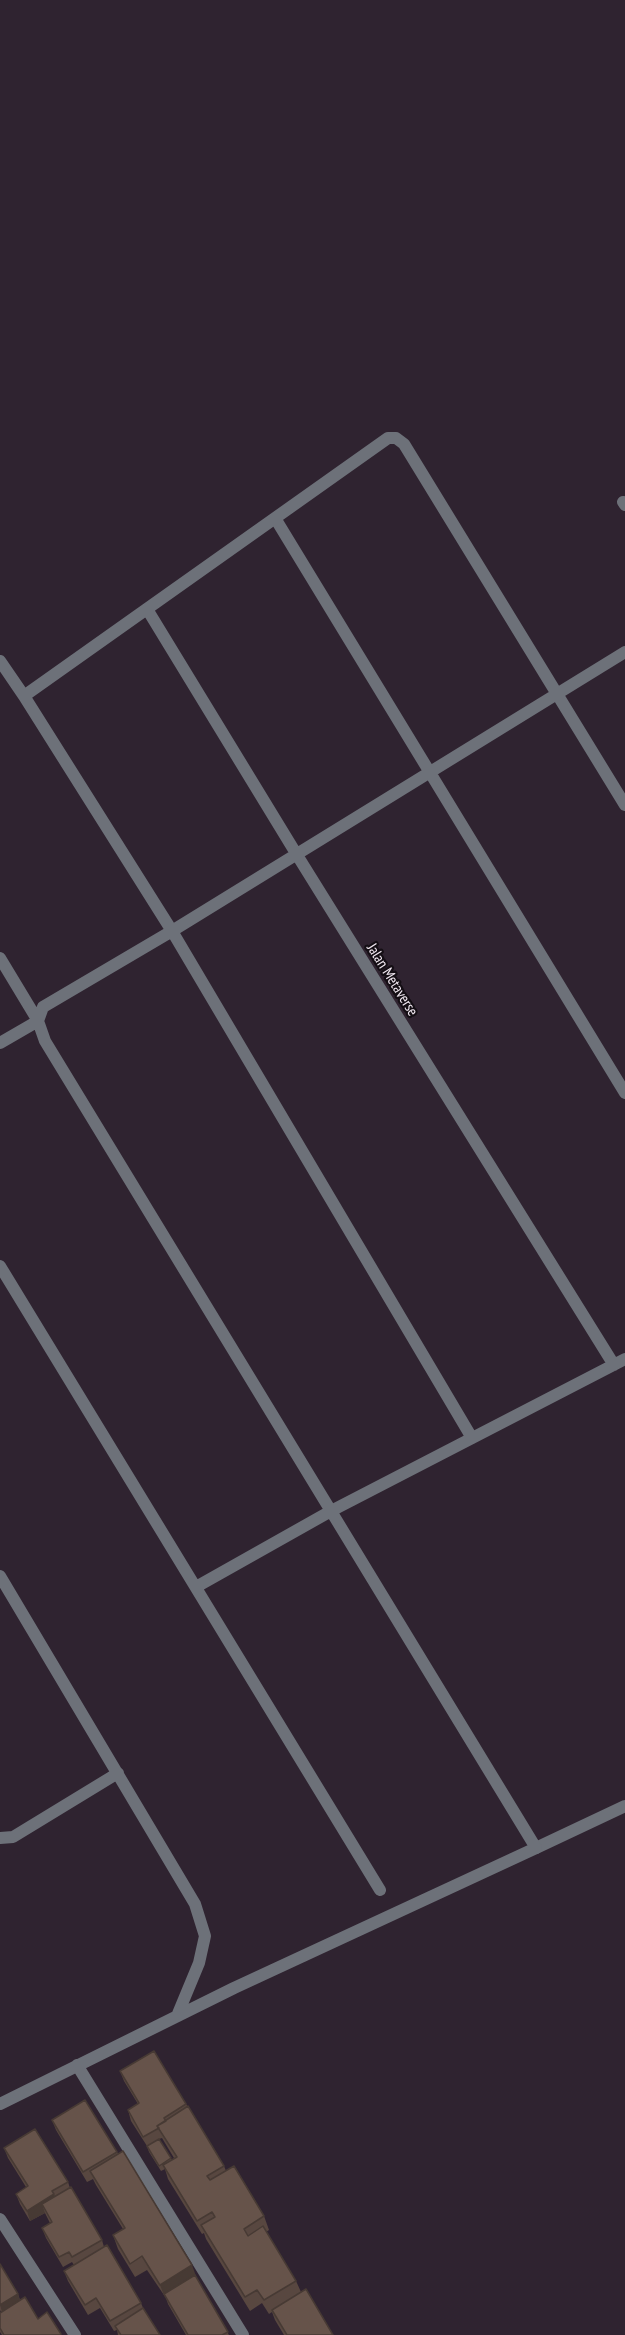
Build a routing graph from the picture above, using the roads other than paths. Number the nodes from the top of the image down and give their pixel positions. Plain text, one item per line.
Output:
1 (275, 518) junction
2 (147, 609) junction
3 (625, 652) edge
4 (0, 661) edge
5 (557, 693) junction
6 (24, 696) junction
7 (428, 773) junction
8 (625, 805) edge
9 (297, 855) junction
10 (172, 932) junction
11 (0, 958) edge
12 (38, 1021) junction
13 (0, 1042) edge
14 (625, 1093) edge
15 (0, 1266) edge
16 (619, 1362) edge
17 (472, 1438) junction
18 (331, 1511) junction
19 (0, 1576) edge
20 (196, 1587) junction
21 (118, 1773) junction
22 (625, 1806) edge
23 (0, 1838) edge
24 (536, 1848) junction
25 (380, 1890) dead end
26 (177, 2016) junction
27 (77, 2065) junction
28 (0, 2104) edge
29 (0, 2219) edge
30 (75, 2335) edge
31 (243, 2335) edge

1 - 2 street
1 - 5 street
1 - 7 street
2 - 6 street
2 - 9 street, Jalan Metaverse
3 - 5 street
4 - 6 street
5 - 7 street
5 - 8 street
6 - 10 street
7 - 9 street
7 - 14 street
9 - 10 street
9 - 16 street, Jalan Metaverse
10 - 12 street
10 - 17 street
11 - 12 street
12 - 13 street
12 - 18 street
15 - 20 street
16 - 17 street
17 - 18 street
18 - 20 street
18 - 24 street
19 - 21 street
20 - 25 street
21 - 23 street
21 - 26 street
22 - 24 street
24 - 26 street
26 - 27 street
27 - 28 street
27 - 31 street
29 - 30 street

